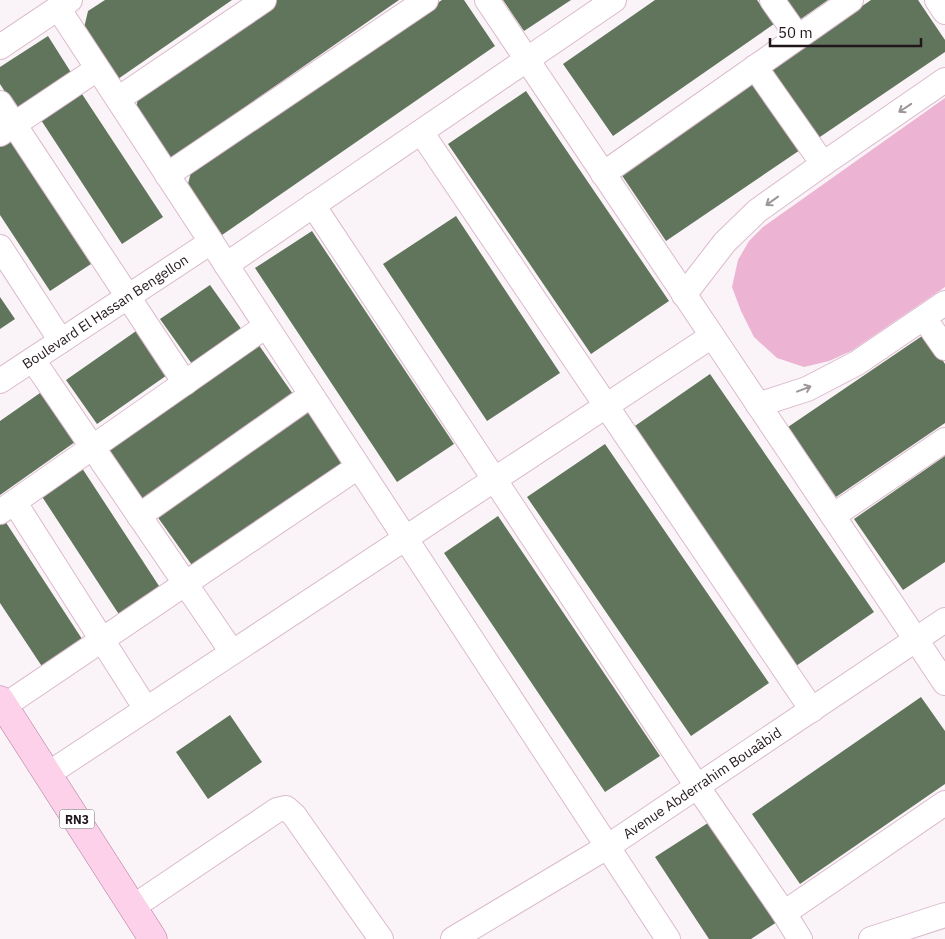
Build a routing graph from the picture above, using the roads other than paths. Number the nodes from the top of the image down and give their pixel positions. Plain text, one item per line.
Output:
1 (264, 0) edge
2 (426, 0) edge
3 (487, 0) edge
4 (614, 0) edge
5 (772, 0) edge
6 (851, 0) edge
7 (937, 0) edge
8 (64, 4) edge
9 (945, 12) edge
10 (798, 37) junction
11 (0, 47) edge
12 (527, 60) junction
13 (756, 67) junction
14 (97, 69) junction
15 (945, 80) edge
16 (118, 99) junction
17 (0, 103) edge
18 (7, 129) edge
19 (421, 132) junction
20 (823, 164) junction
21 (603, 174) junction
22 (167, 175) junction
23 (313, 206) junction
24 (211, 242) junction
25 (0, 247) edge
26 (226, 265) junction
27 (684, 295) junction
28 (128, 297) junction
29 (945, 303) edge
30 (924, 318) junction
31 (266, 326) junction
32 (712, 336) junction
33 (61, 341) junction
34 (945, 348) edge
35 (33, 360) junction
36 (0, 381) edge
37 (185, 383) junction
38 (311, 395) junction
39 (758, 405) junction
40 (606, 406) junction
41 (945, 440) edge
42 (93, 448) junction
43 (358, 467) junction
44 (494, 480) junction
45 (7, 508) edge
46 (139, 516) junction
47 (833, 516) junction
48 (405, 538) junction
49 (186, 584) junction
50 (945, 620) edge
51 (103, 640) junction
52 (916, 640) junction
53 (232, 652) junction
54 (945, 683) edge
55 (2, 703) edge
56 (146, 708) junction
57 (812, 710) junction
58 (48, 774) junction
59 (697, 786) junction
60 (945, 803) edge
61 (607, 847) junction
62 (133, 906) junction
63 (784, 913) junction
64 (945, 915) edge
65 (153, 939) edge
66 (381, 939) edge
67 (453, 939) edge
68 (668, 939) edge
69 (800, 939) edge
70 (871, 939) edge

1 - 16 street
2 - 22 street
3 - 12 street
4 - 12 street
5 - 10 street
6 - 10 street
7 - 9 street
8 - 11 street
8 - 14 street
10 - 13 street
12 - 19 street
12 - 21 street
13 - 20 street
13 - 21 street
14 - 16 street
14 - 18 street
15 -> 20 street
16 - 22 street
17 - 18 street
18 - 28 street
19 - 23 street
19 - 40 street
20 -> 27 street
21 - 27 street
22 - 24 street
23 - 26 street
23 - 44 street
24 - 26 street
24 - 28 street, Boulevard El Hassan Bengellon
25 - 33 street
26 - 31 street
27 - 32 street
28 - 33 street, Boulevard El Hassan Bengellon
28 - 37 street
29 - 30 street
30 - 34 street
39 -> 30 street
31 - 37 street
31 - 38 street
32 - 39 street
32 - 40 street
33 - 35 street, Boulevard El Hassan Bengellon
35 - 36 street, Boulevard El Hassan Bengellon
35 - 42 street
37 - 42 street
38 - 43 street
38 - 46 street
39 - 47 street
40 - 44 street
40 - 57 street
41 - 47 street
42 - 45 street
42 - 46 street
43 - 48 street
43 - 49 street
44 - 48 street
44 - 59 street
45 - 51 street
46 - 49 street
47 - 52 street
48 - 53 street
48 - 61 street
49 - 51 street
49 - 53 street
50 - 52 street, Avenue Abderrahim Bouaâbid
51 - 55 street
51 - 56 street
52 - 54 street
52 - 57 street, Avenue Abderrahim Bouaâbid
53 - 56 street
55 - 58 main road, RN3
56 - 58 street
57 - 59 street, Avenue Abderrahim Bouaâbid
58 - 62 main road, RN3
59 - 61 street, Avenue Abderrahim Bouaâbid
59 - 63 street
60 - 63 street
61 - 67 street, Avenue Abderrahim Bouaâbid
61 - 68 street
62 - 65 main road, RN3
62 - 66 street
63 - 69 street
64 - 70 street

